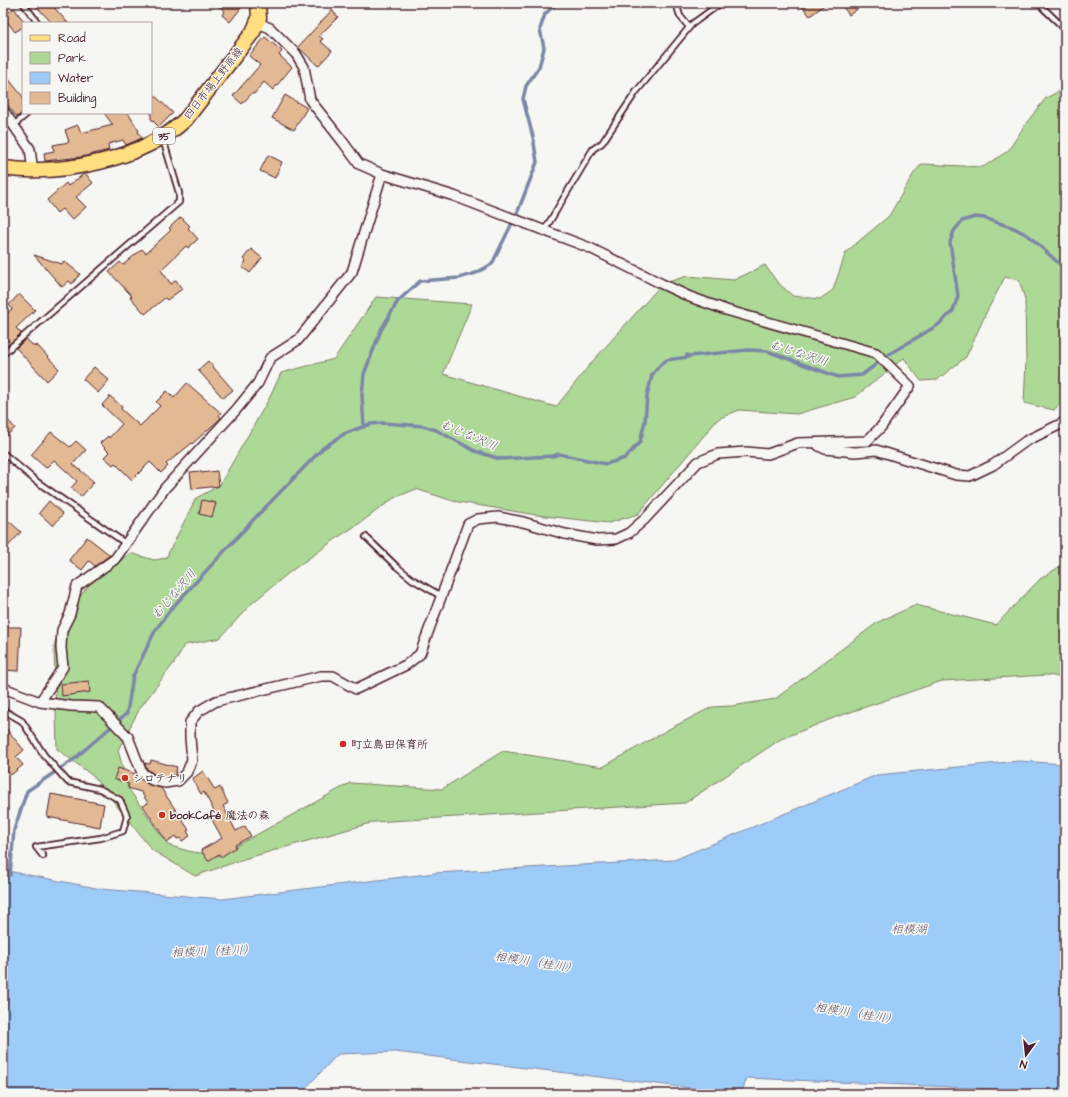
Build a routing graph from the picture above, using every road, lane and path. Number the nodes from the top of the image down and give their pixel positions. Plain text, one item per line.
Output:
1 (23, 3) edge
2 (258, 3) edge
3 (676, 3) edge
4 (721, 3) edge
5 (1038, 3) edge
6 (37, 22) edge
7 (258, 23) junction
8 (689, 27) junction
9 (1065, 29) edge
10 (3, 110) edge
11 (27, 114) edge
12 (14, 125) junction
13 (162, 137) junction
14 (3, 168) edge
15 (33, 171) junction
16 (382, 174) junction
17 (544, 231) junction
18 (3, 354) edge
19 (1065, 422) edge
20 (814, 443) junction
21 (3, 453) edge
22 (366, 537) dead end
23 (125, 543) junction
24 (441, 596) junction
25 (3, 688) edge
26 (40, 702) junction
27 (3, 710) edge
28 (43, 856) dead end

1 - 6 lane
2 - 7 main road
3 - 8 lane
4 - 8 lane
5 - 9 lane
7 - 13 main road, 四日市場上野原線 / 35
7 - 16 street
8 - 17 lane
10 - 12 street
11 - 12 lane
12 - 15 street
13 - 15 main road, 四日市場上野原線 / 35
13 - 18 lane
14 - 15 main road, 四日市場上野原線 / 35
16 - 17 street
16 - 23 street
17 - 20 street
19 - 20 street
20 - 24 street
21 - 23 lane
22 - 24 lane
23 - 26 street
24 - 26 street
25 - 26 street
27 - 28 lane

